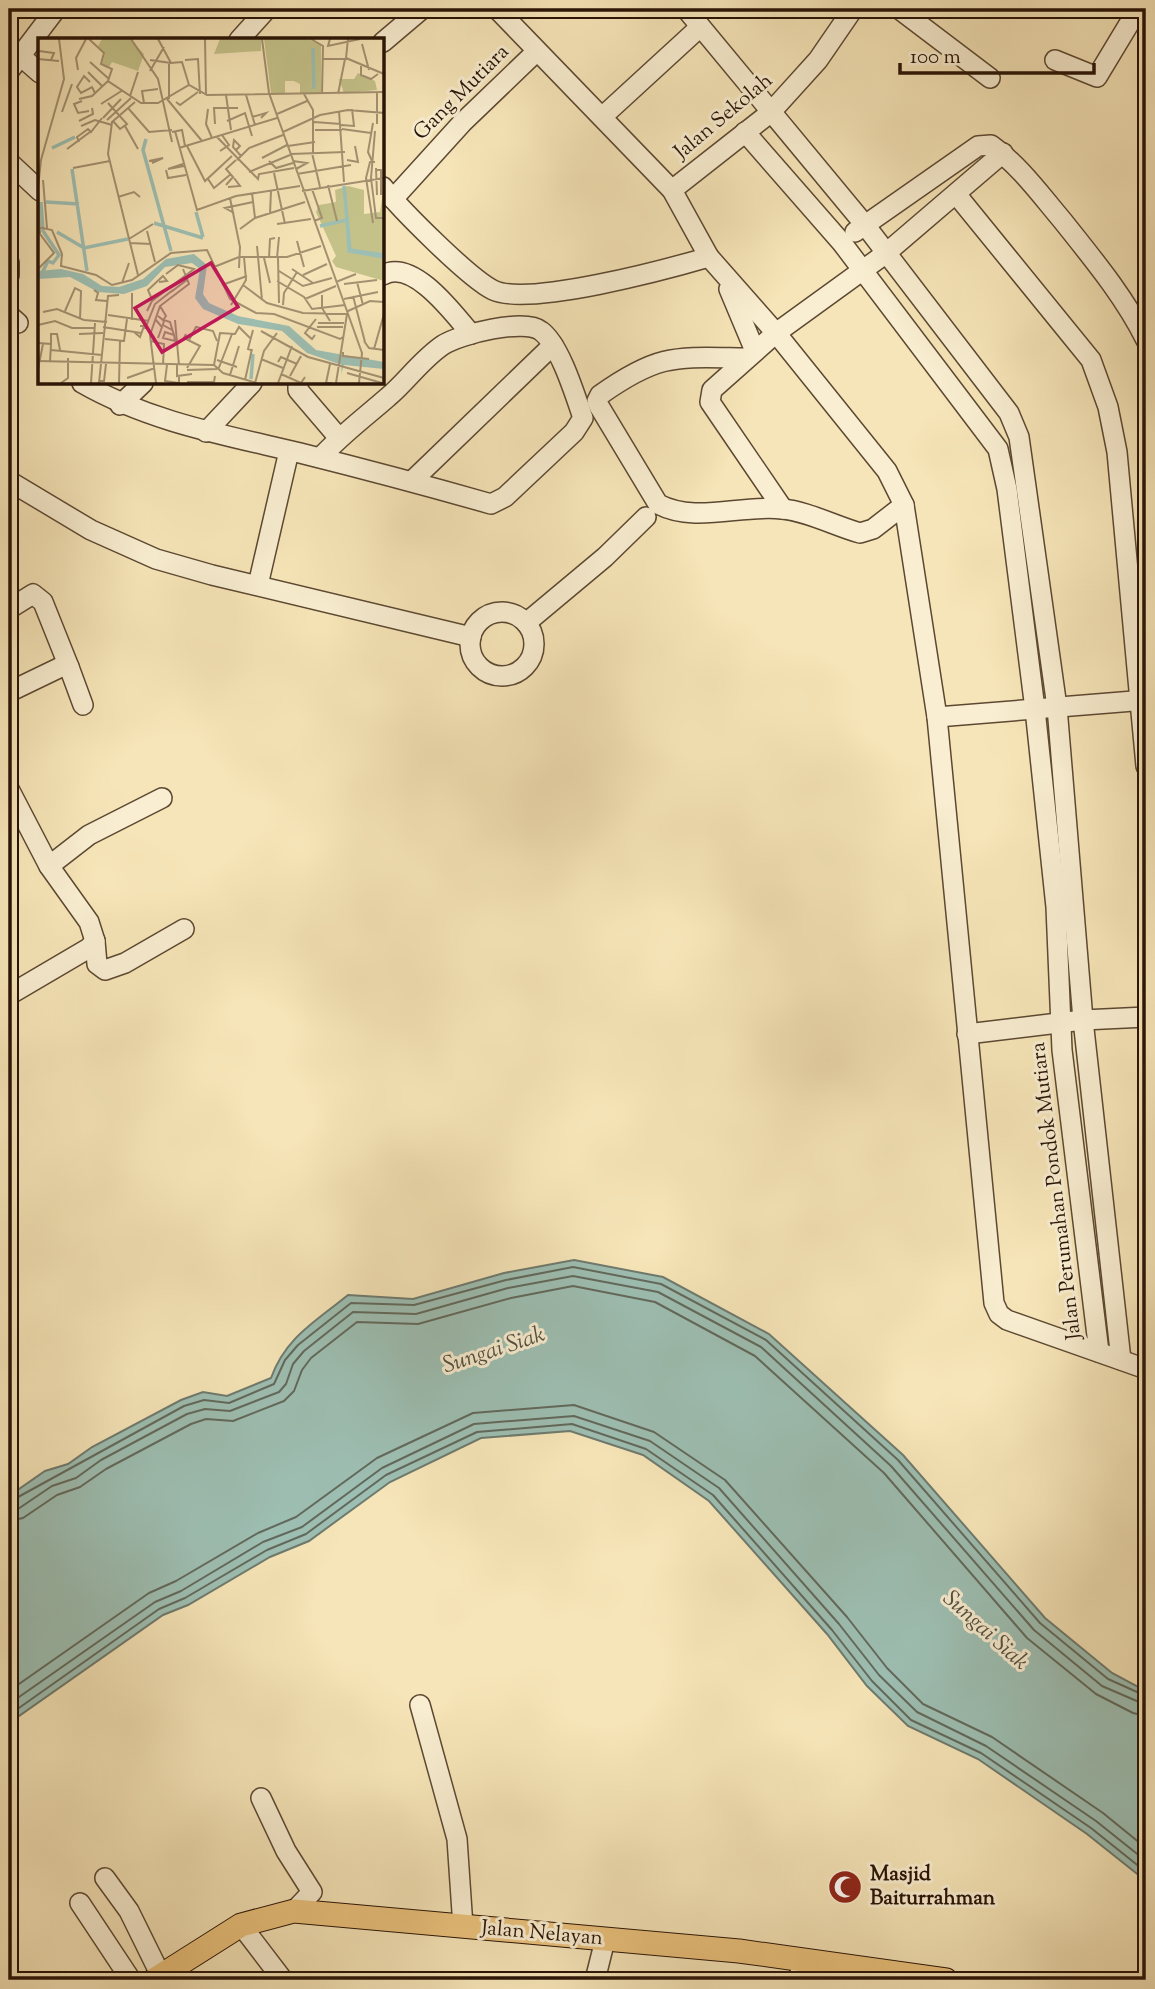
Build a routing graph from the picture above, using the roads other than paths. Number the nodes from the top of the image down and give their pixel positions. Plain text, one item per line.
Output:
1 (55, 9) edge
2 (267, 9) edge
3 (422, 9) edge
4 (496, 9) edge
5 (686, 9) edge
6 (853, 9) edge
7 (899, 9) edge
8 (1138, 9) edge
9 (699, 28) junction
10 (241, 38) edge
11 (385, 40) edge
12 (537, 51) junction
13 (13, 58) edge
14 (1055, 60) dead end
15 (38, 72) edge
16 (990, 78) dead end
17 (770, 113) junction
18 (602, 117) junction
19 (745, 132) junction
20 (796, 143) junction
21 (1003, 153) junction
22 (9, 162) edge
23 (771, 164) junction
24 (38, 189) edge
25 (672, 190) junction
26 (388, 193) edge
27 (956, 194) junction
28 (865, 225) junction
29 (842, 243) junction
30 (885, 254) junction
31 (709, 257) junction
32 (9, 263) edge
33 (862, 272) junction
34 (385, 274) edge
35 (9, 275) edge
36 (723, 275) junction
37 (776, 332) junction
38 (471, 334) junction
39 (1146, 340) edge
40 (553, 345) junction
41 (750, 354) junction
42 (85, 385) edge
43 (141, 385) edge
44 (250, 385) edge
45 (298, 385) edge
46 (120, 405) junction
47 (206, 432) junction
48 (1019, 437) junction
49 (338, 438) junction
50 (998, 449) junction
51 (289, 451) junction
52 (320, 458) junction
53 (9, 481) edge
54 (412, 481) junction
55 (904, 505) junction
56 (783, 509) junction
57 (646, 517) dead end
58 (258, 585) junction
59 (9, 609) edge
60 (526, 623) junction
61 (471, 636) junction
62 (69, 667) junction
63 (9, 692) edge
64 (1144, 700) edge
65 (83, 705) dead end
66 (1057, 707) junction
67 (1035, 709) junction
68 (937, 717) junction
69 (1146, 766) edge
70 (9, 789) edge
71 (162, 798) dead end
72 (49, 866) junction
73 (184, 929) dead end
74 (95, 941) junction
75 (9, 995) edge
76 (1146, 1017) edge
77 (1083, 1020) junction
78 (1060, 1024) junction
79 (967, 1034) junction
80 (1100, 1352) junction
81 (1121, 1360) junction
82 (1146, 1369) edge
83 (420, 1705) dead end
84 (261, 1798) dead end
85 (105, 1878) dead end
86 (80, 1903) dead end
87 (294, 1912) junction
88 (241, 1925) junction
89 (463, 1927) junction
90 (605, 1940) junction
91 (801, 1969) edge
92 (159, 1979) edge
93 (131, 1980) edge
94 (283, 1980) edge
95 (595, 1980) edge
96 (946, 1980) edge

1 - 13 street
2 - 10 street
3 - 11 street
4 - 12 street
5 - 9 street
6 - 17 street, Jalan Sekolah
7 - 16 street
8 - 14 street
9 - 17 street
9 - 18 street
12 - 18 street
12 - 26 street, Gang Mutiara
13 - 15 street
17 - 19 street, Jalan Sekolah
17 - 20 street
18 - 25 street
19 - 23 street
19 - 25 street, Jalan Sekolah
20 - 23 street
20 - 28 street
21 - 27 street
21 - 28 street
21 - 39 street
22 - 24 street
23 - 29 street
25 - 31 street
26 - 31 street
27 - 30 street
27 - 64 street
28 - 29 street
28 - 30 street
29 - 33 street
30 - 33 street
30 - 48 street
31 - 36 street
32 - 35 street
33 - 37 street
33 - 50 street
34 - 38 street
36 - 37 street
36 - 41 street
37 - 41 street
37 - 55 street
38 - 40 street
38 - 49 street
40 - 54 street
40 - 54 street
41 - 56 street
41 - 56 street
42 - 46 street
43 - 46 street
44 - 47 street
45 - 49 street
46 - 47 street
47 - 51 street
48 - 50 street
48 - 66 street
49 - 52 street
50 - 67 street, Jalan Perumahan Pondok Mutiara
51 - 52 street
51 - 58 street
52 - 54 street
53 - 58 street
55 - 56 street
55 - 68 street
57 - 60 street
58 - 61 street
59 - 62 street
60 - 61 street
60 - 61 street
62 - 63 street
62 - 65 street
64 - 66 street
64 - 69 street
66 - 67 street
66 - 77 street
67 - 68 street
67 - 78 street, Jalan Perumahan Pondok Mutiara
68 - 79 street
70 - 72 street
71 - 72 street
72 - 74 street
73 - 74 street
74 - 75 street
76 - 77 street
77 - 78 street
77 - 81 street
78 - 79 street
78 - 80 street, Jalan Perumahan Pondok Mutiara
79 - 80 street
80 - 81 street
81 - 82 street
83 - 89 street
84 - 87 street
85 - 92 street
86 - 93 street
87 - 88 main road, Jalan Nelayan
87 - 89 main road, Jalan Nelayan
88 - 92 main road, Jalan Nelayan
88 - 94 street
89 - 90 main road, Jalan Nelayan
90 - 91 main road, Jalan Nelayan
90 - 95 street
91 - 96 main road, Jalan Nelayan

